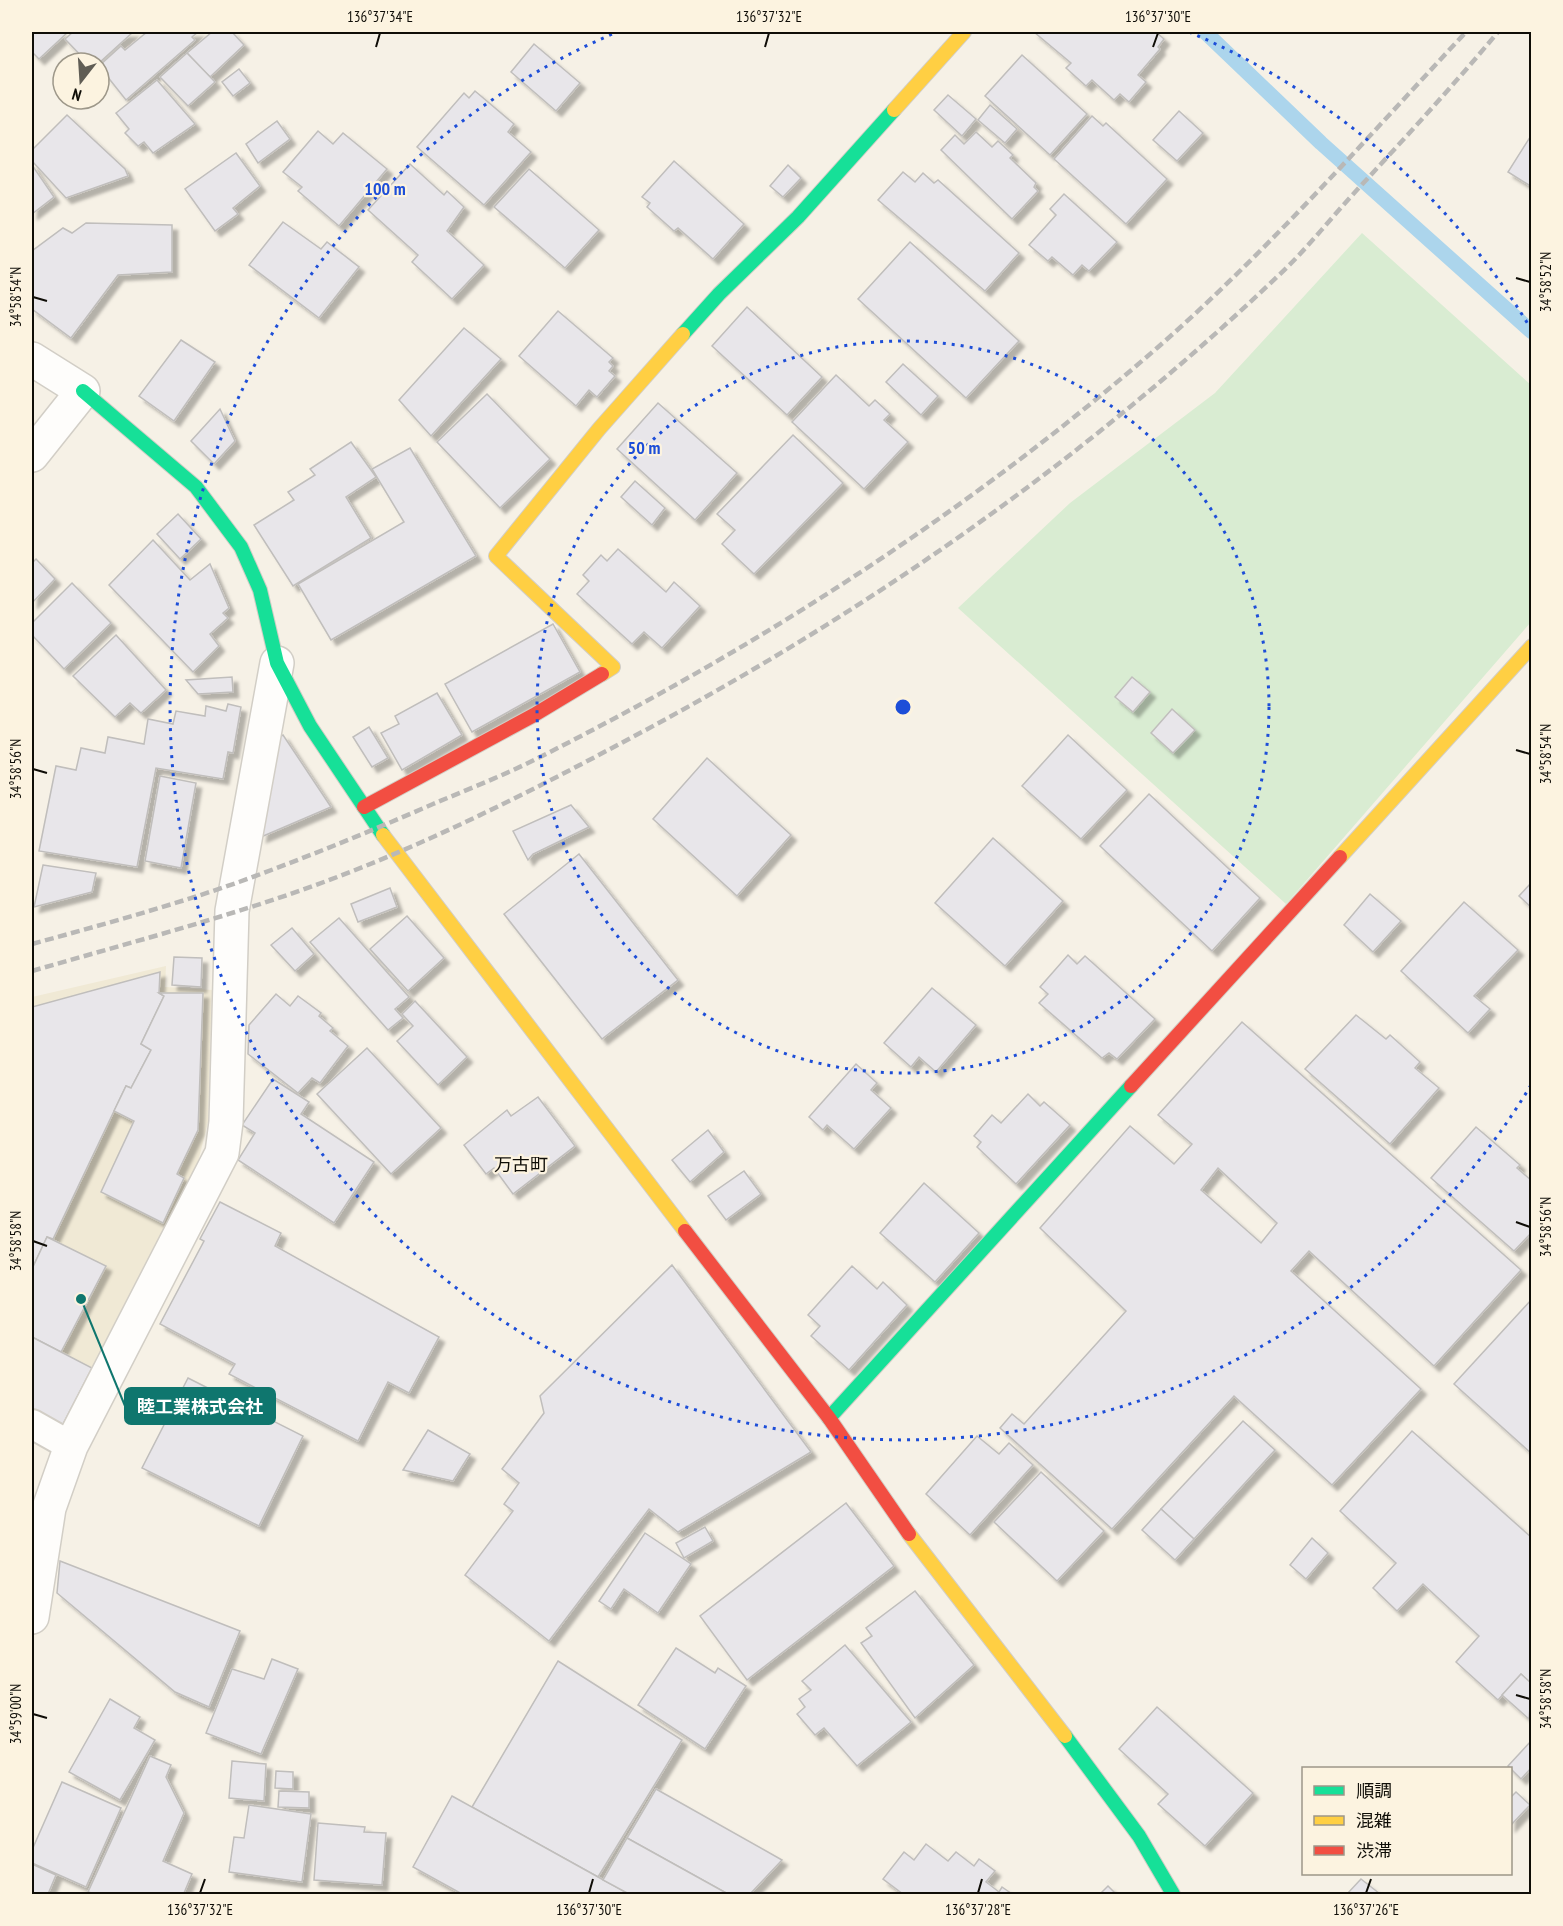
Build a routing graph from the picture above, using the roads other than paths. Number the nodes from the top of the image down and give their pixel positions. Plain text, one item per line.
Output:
1 (964, 32) edge
2 (32, 359) edge
3 (83, 392) junction
4 (32, 455) edge
5 (1532, 646) edge
6 (277, 663) junction
7 (364, 807) junction
8 (829, 1418) junction
9 (32, 1424) edge
10 (71, 1446) junction
11 (32, 1617) edge
12 (1173, 1894) edge

1 - 7 street
2 - 3 street
3 - 4 street
3 - 6 street
5 - 8 street
6 - 7 street
6 - 10 street
7 - 8 street
8 - 12 street
9 - 10 lane
10 - 11 street

